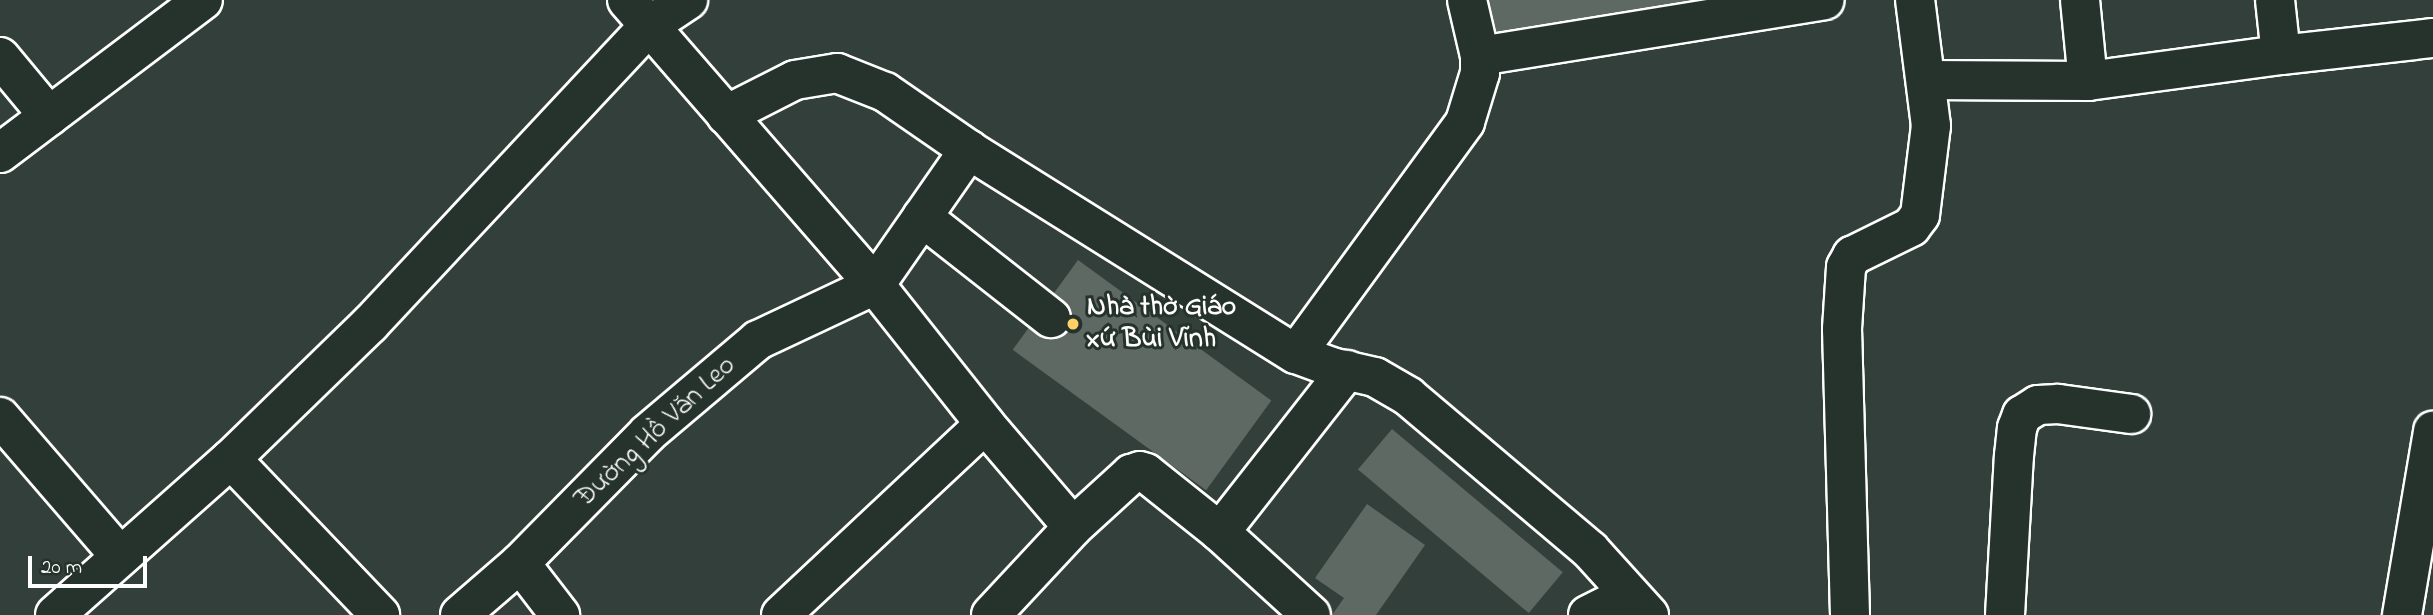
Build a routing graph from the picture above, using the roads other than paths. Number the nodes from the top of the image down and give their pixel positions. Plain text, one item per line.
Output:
1 (203, 0) edge
2 (688, 0) edge
3 (1467, 0) edge
4 (1824, 0) edge
5 (1915, 0) edge
6 (2080, 0) edge
7 (2275, 0) edge
8 (638, 13) edge
9 (2433, 38) edge
10 (2281, 55) junction
11 (1480, 56) junction
12 (0, 57) edge
13 (1927, 80) junction
14 (2088, 81) junction
15 (726, 115) junction
16 (49, 116) junction
17 (968, 150) junction
18 (0, 153) edge
19 (922, 217) junction
20 (875, 285) junction
21 (1051, 318) dead end
22 (1296, 354) junction
23 (1347, 370) junction
24 (2131, 414) dead end
25 (0, 417) edge
26 (985, 424) junction
27 (2433, 431) edge
28 (232, 458) junction
29 (1073, 527) junction
30 (1220, 532) junction
31 (120, 556) junction
32 (520, 563) junction
33 (1639, 605) edge
34 (55, 615) edge
35 (380, 615) edge
36 (460, 615) edge
37 (560, 615) edge
38 (781, 615) edge
39 (991, 615) edge
40 (1311, 615) edge
41 (1587, 615) edge
42 (1850, 615) edge
43 (2005, 615) edge
44 (2402, 615) edge

1 - 16 street
2 - 8 street
3 - 11 street
4 - 11 street
5 - 13 street
6 - 14 street
7 - 10 street
8 - 15 street
8 - 28 street
9 - 10 street
10 - 14 street
11 - 22 street
12 - 16 street
13 - 14 street
13 - 42 street
15 - 17 street
15 - 20 street
16 - 18 street
17 - 19 street
17 - 22 street
19 - 20 street
19 - 21 street
20 - 26 street
20 - 32 street, Đường Hồ Văn Leo
22 - 23 street
23 - 30 street
23 - 33 street
24 - 43 street
25 - 31 street
26 - 29 street
26 - 38 street
27 - 44 street
28 - 31 street
28 - 35 street
29 - 30 street
29 - 39 street
30 - 40 street
31 - 34 street
32 - 36 street, Đường Hồ Văn Leo
32 - 37 street
33 - 41 street

